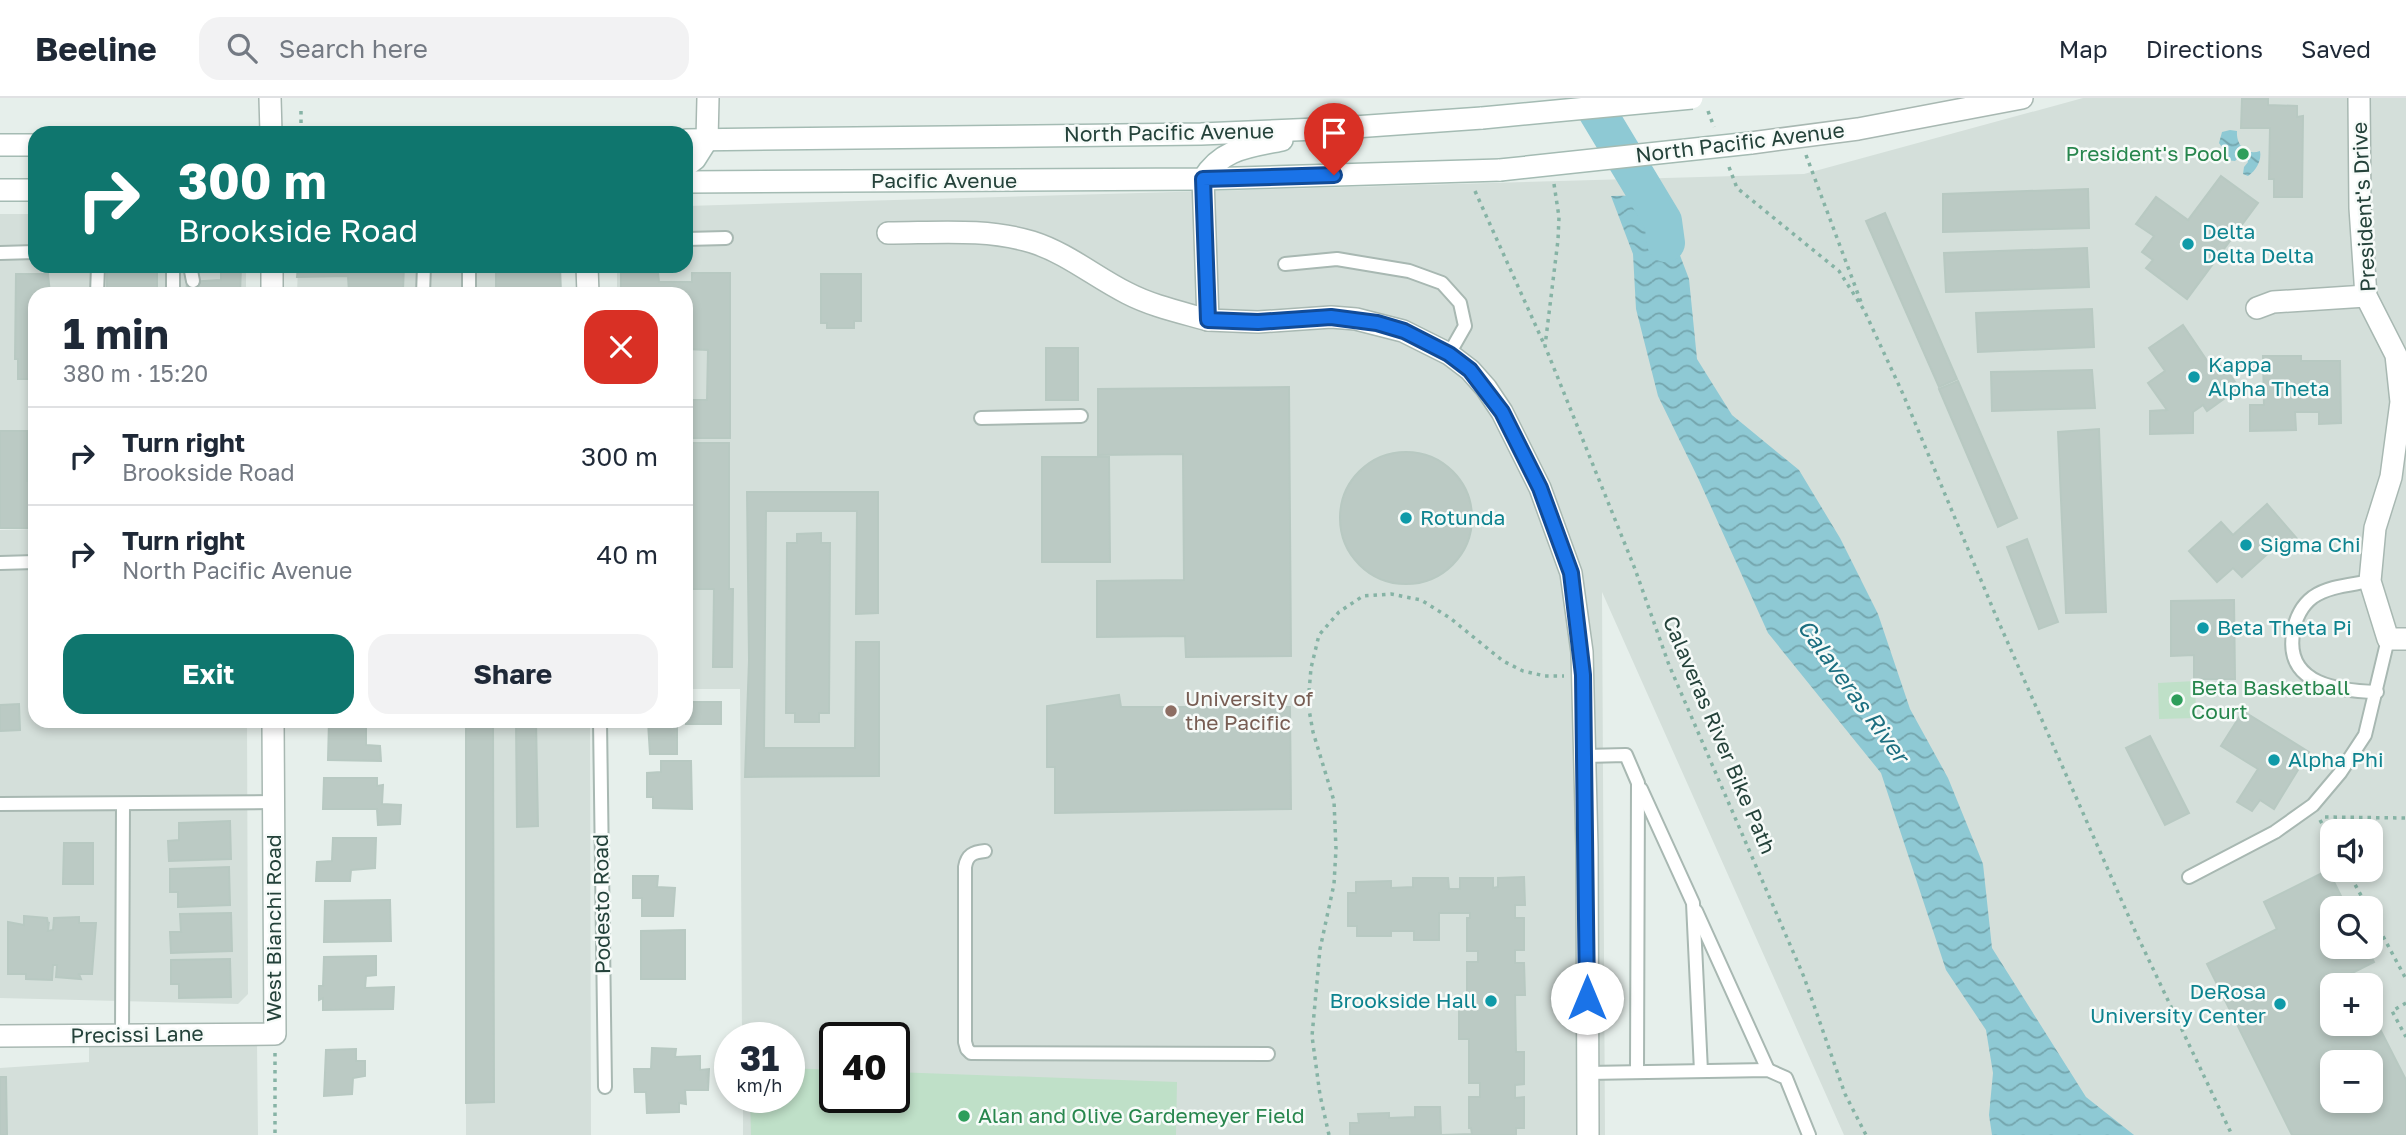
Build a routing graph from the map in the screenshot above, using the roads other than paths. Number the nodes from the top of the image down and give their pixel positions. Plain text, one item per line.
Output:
1 (270, 98) edge
2 (708, 98) edge
3 (2022, 98) edge
4 (2359, 98) edge
5 (1700, 104) edge
6 (271, 126) edge
7 (1349, 127) junction
8 (697, 140) edge
9 (0, 145) edge
10 (28, 145) edge
11 (693, 161) edge
12 (1203, 179) junction
13 (693, 182) edge
14 (0, 190) edge
15 (28, 190) edge
16 (888, 233) dead end
17 (726, 238) dead end
18 (693, 239) edge
19 (28, 252) edge
20 (0, 253) edge
21 (1286, 264) dead end
22 (191, 273) edge
23 (193, 281) dead end
24 (2366, 296) junction
25 (2257, 308) dead end
26 (1208, 320) junction
27 (1449, 354) junction
28 (1081, 416) dead end
29 (981, 418) dead end
30 (28, 562) edge
31 (0, 563) edge
32 (2370, 581) junction
33 (2397, 639) edge
34 (2377, 692) junction
35 (273, 728) edge
36 (600, 728) edge
37 (1585, 756) junction
38 (1638, 783) junction
39 (274, 802) junction
40 (0, 804) edge
41 (123, 804) junction
42 (985, 850) dead end
43 (2189, 877) dead end
44 (1693, 904) junction
45 (275, 1034) joint
46 (122, 1035) junction
47 (0, 1036) edge
48 (1268, 1054) dead end
49 (1768, 1070) junction
50 (1701, 1071) junction
51 (1637, 1072) junction
52 (1587, 1073) junction
53 (605, 1087) dead end
54 (1588, 1135) edge
55 (1809, 1135) edge

1 - 6 street
2 - 8 street
3 - 12 street, North Pacific Avenue, bridge
4 - 24 street, President's Drive
5 - 7 street, North Pacific Avenue, bridge
7 - 8 street, North Pacific Avenue
7 - 12 street
8 - 11 street
9 - 10 street
12 - 13 street, Pacific Avenue
12 - 26 street
14 - 15 street
16 - 26 street
17 - 18 lane
19 - 20 lane
21 - 27 lane
22 - 23 lane
24 - 25 street
24 - 32 street, President's Drive
26 - 27 street
27 - 37 street
28 - 29 lane
30 - 31 lane
32 - 33 street, President's Drive
32 - 34 lane
33 - 34 lane
34 - 43 lane
35 - 39 street, West Bianchi Road
36 - 53 lane, Podesto Road
37 - 38 lane
37 - 52 street
38 - 44 lane
38 - 51 lane
39 - 41 lane
39 - 45 street, West Bianchi Road
40 - 41 lane
41 - 46 lane
42 - 48 lane
44 - 49 lane
44 - 50 lane
45 - 46 street, Precissi Lane
46 - 47 street, Precissi Lane
49 - 50 lane
49 - 55 lane
50 - 51 lane
51 - 52 lane
52 - 54 street

